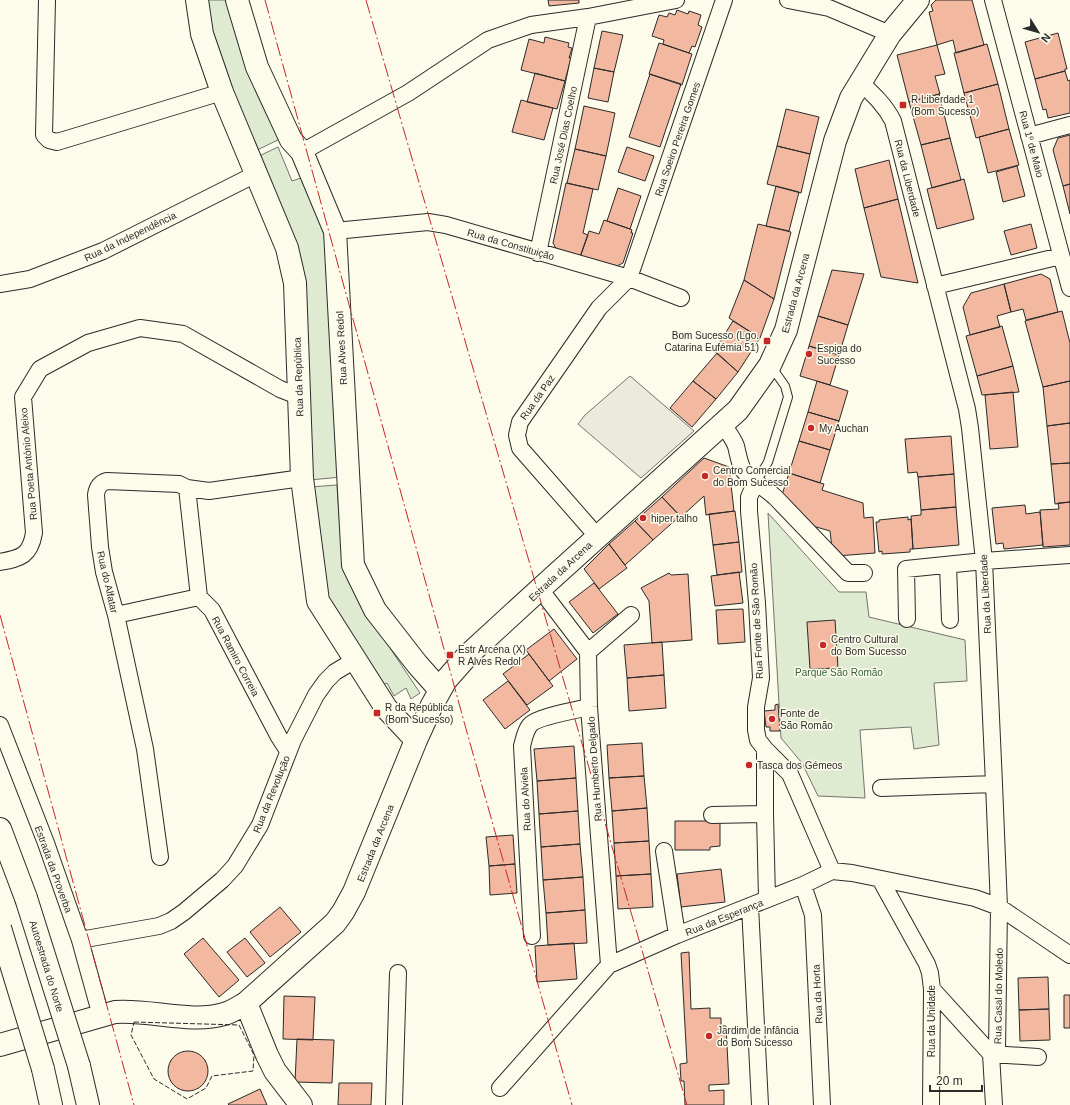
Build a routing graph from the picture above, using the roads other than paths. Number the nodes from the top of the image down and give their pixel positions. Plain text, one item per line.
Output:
1 (47, 0) edge
2 (197, 0) edge
3 (237, 0) edge
4 (676, 0) edge
5 (724, 0) edge
6 (788, 0) edge
7 (918, 0) edge
8 (993, 0) edge
9 (829, 4) edge
10 (588, 17) junction
11 (890, 34) junction
12 (860, 82) junction
13 (222, 92) junction
14 (1070, 125) edge
15 (1029, 136) junction
16 (302, 152) junction
17 (256, 174) junction
18 (335, 231) junction
19 (538, 253) junction
20 (1061, 256) junction
21 (629, 278) junction
22 (0, 284) edge
23 (935, 286) junction
24 (1070, 288) edge
25 (681, 298) dead end
26 (770, 365) junction
27 (298, 396) junction
28 (722, 425) junction
29 (302, 478) junction
30 (756, 482) junction
31 (187, 488) junction
32 (597, 536) junction
33 (1070, 555) edge
34 (984, 561) junction
35 (0, 562) edge
36 (948, 565) junction
37 (864, 573) dead end
38 (540, 589) junction
39 (199, 598) junction
40 (116, 615) junction
41 (631, 615) dead end
42 (907, 619) dead end
43 (950, 620) dead end
44 (588, 652) junction
45 (355, 660) junction
46 (440, 690) junction
47 (589, 707) junction
48 (0, 725) edge
49 (416, 740) junction
50 (765, 749) junction
51 (288, 751) junction
52 (994, 784) junction
53 (880, 788) dead end
54 (712, 814) dead end
55 (765, 814) junction
56 (0, 829) edge
57 (664, 851) dead end
58 (160, 857) dead end
59 (832, 871) junction
60 (880, 878) junction
61 (803, 884) junction
62 (767, 899) junction
63 (750, 906) junction
64 (999, 907) junction
65 (0, 928) edge
66 (532, 936) dead end
67 (677, 936) junction
68 (80, 940) junction
69 (1070, 955) edge
70 (609, 965) junction
71 (398, 973) dead end
72 (932, 989) junction
73 (246, 1003) junction
74 (101, 1016) junction
75 (0, 1045) edge
76 (991, 1054) junction
77 (1038, 1057) dead end
78 (500, 1088) dead end
79 (51, 1105) edge
80 (88, 1105) edge
81 (301, 1105) edge
82 (394, 1105) edge
83 (760, 1105) edge
84 (822, 1105) edge
85 (931, 1105) edge
86 (994, 1105) edge

1 - 13 street
2 - 13 main road, Rua da República
3 - 16 main road, Rua Alves Redol
4 - 10 street
5 - 21 street, Rua Soeiro Pereira Gomes
6 - 9 street
7 - 11 main road, Estrada da Arcena
8 - 15 street, Rua 1º de Maio
9 - 11 street
10 - 16 street
10 - 19 street, Rua José Dias Coelho
11 - 12 main road, Estrada da Arcena
12 - 23 street, Rua da Liberdade
12 - 26 main road, Estrada da Arcena
13 - 17 main road, Rua da República
14 - 15 street
15 - 20 street, Rua 1º de Maio
16 - 18 main road, Rua Alves Redol
17 - 22 street, Rua da Independência
17 - 27 main road, Rua da República
18 - 19 street, Rua da Constituição
18 - 46 main road, Rua Alves Redol
19 - 21 street, Rua da Constituição
20 - 23 street
20 - 24 street, Rua 1º de Maio
21 - 25 street, Rua da Constituição
21 - 32 street, Rua da Paz
23 - 34 street, Rua da Liberdade
26 - 28 main road, Estrada da Arcena
26 - 30 lane
27 - 29 main road, Rua da República
27 - 35 street, Rua Poeta António Aleixo
28 - 30 street
28 - 32 main road, Estrada da Arcena
29 - 31 street, Rua do Alfatar
29 - 45 main road, Rua da República
30 - 37 street
30 - 50 street, Rua Fonte de São Romão
31 - 39 street
31 - 40 street, Rua do Alfatar
32 - 38 main road, Estrada da Arcena
33 - 34 street
34 - 36 street
34 - 52 street, Rua da Liberdade
36 - 42 street
36 - 43 street
38 - 44 street
38 - 46 main road, Estrada da Arcena
39 - 40 street
39 - 51 street, Rua Ramiro Correia
40 - 58 street, Rua do Alfatar
41 - 44 street
44 - 47 street, Rua Humberto Delgado
45 - 49 main road, Rua da República
45 - 51 street, Rua da Revolução
46 - 49 main road, Estrada da Arcena
47 - 66 street, Rua do Alviela
47 - 70 street, Rua Humberto Delgado
48 - 68 street, Estrada da Proverba
49 - 73 main road, Estrada da Arcena
50 - 55 street, Rua Fonte de São Romão
50 - 59 street
51 - 68 street, Rua da Revolução
52 - 53 street
52 - 64 street, Rua da Liberdade
54 - 55 street
55 - 62 street, Rua Fonte de São Romão
56 - 80 main road, Autoestrada do Norte, bridge
57 - 67 street
59 - 60 street, Rua da Esperança
59 - 61 street, Rua da Esperança
60 - 64 street, Rua da Esperança
60 - 72 street, Rua da Unidade
61 - 62 street, Rua da Esperança
61 - 84 street, Rua da Horta
62 - 63 street, Rua da Esperança
63 - 67 street, Rua da Esperança
63 - 83 street
64 - 69 street, Rua da Esperança
64 - 76 street, Rua Casal do Moledo
65 - 79 main road, bridge
67 - 70 street, Rua da Esperança
68 - 74 street, Estrada da Proverba
70 - 78 street, Rua da Esperança
71 - 82 street
72 - 76 street
72 - 85 street, Rua da Unidade
73 - 74 main road, Estrada da Arcena
73 - 81 main road
74 - 75 main road, Estrada da Arcena
76 - 77 street
76 - 86 street, Rua Casal do Moledo

